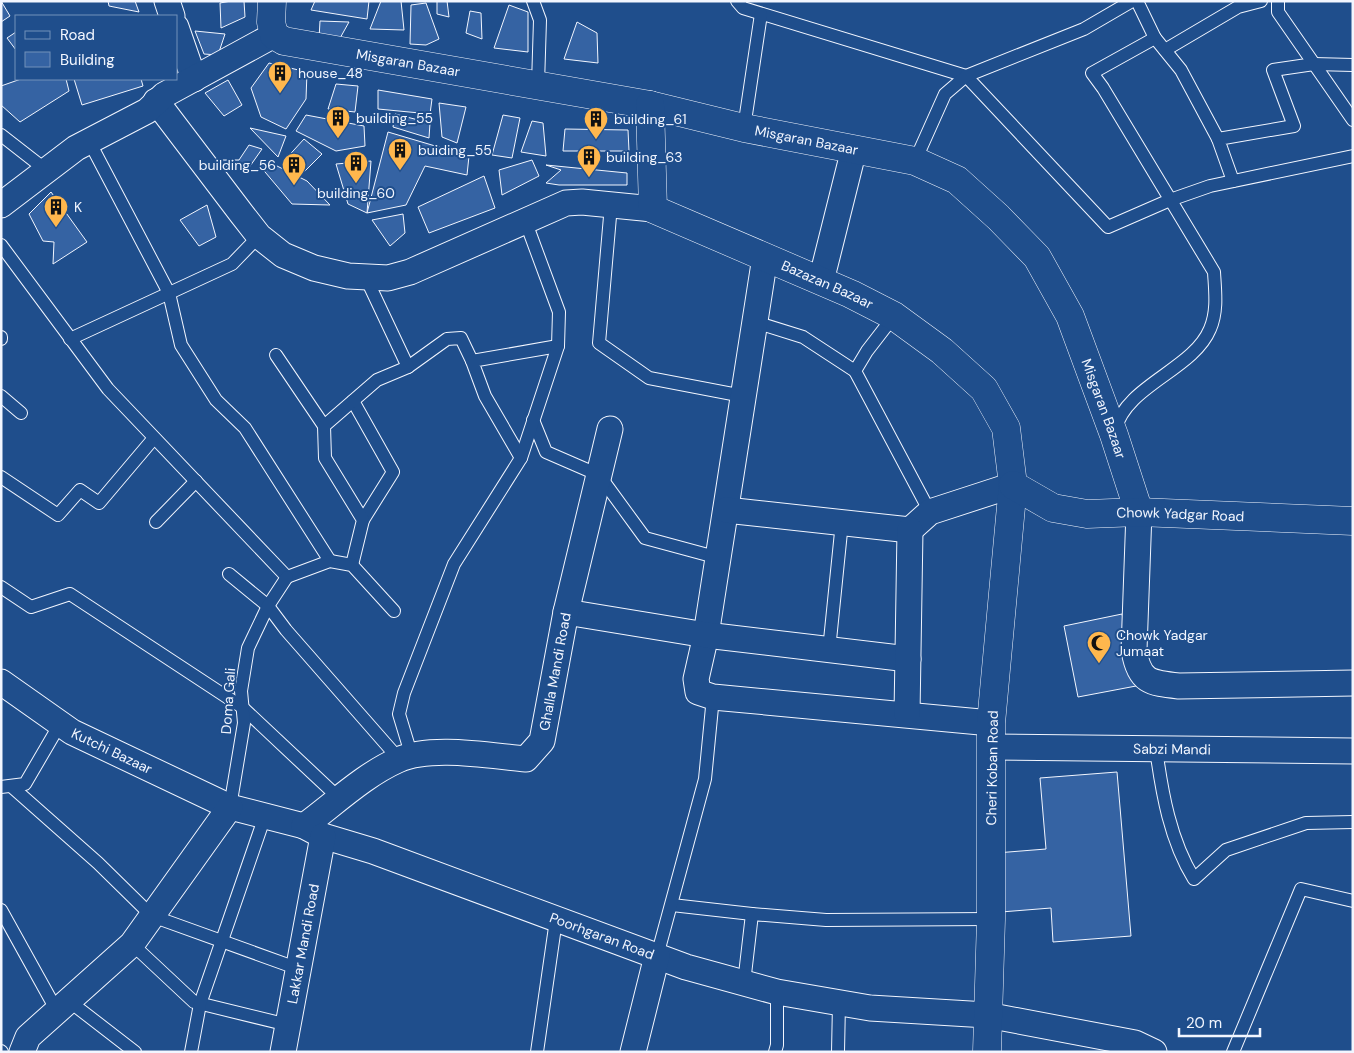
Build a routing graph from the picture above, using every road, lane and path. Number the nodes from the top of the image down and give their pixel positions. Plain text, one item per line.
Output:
1 (167, 1) edge
2 (272, 1) edge
3 (533, 1) edge
4 (737, 1) edge
5 (1132, 1) edge
6 (1137, 1) edge
7 (1261, 1) edge
8 (1278, 1) edge
9 (761, 14) junction
10 (172, 15) edge
11 (178, 33) edge
12 (274, 36) junction
13 (1155, 38) junction
14 (1165, 50) junction
15 (1314, 64) junction
16 (1353, 64) edge
17 (966, 76) junction
18 (194, 79) junction
19 (538, 84) junction
20 (156, 101) junction
21 (650, 105) junction
22 (1353, 120) edge
23 (744, 128) junction
24 (1, 134) edge
25 (1218, 139) junction
26 (89, 141) junction
27 (854, 149) junction
28 (1353, 156) edge
29 (915, 161) junction
30 (46, 170) junction
31 (1233, 182) junction
32 (1170, 200) junction
33 (1, 204) edge
34 (611, 205) junction
35 (654, 209) junction
36 (525, 220) junction
37 (259, 236) junction
38 (1, 246) edge
39 (765, 257) junction
40 (366, 278) junction
41 (821, 281) junction
42 (169, 293) junction
43 (894, 316) junction
44 (755, 322) junction
45 (70, 338) junction
46 (558, 346) junction
47 (276, 355) dead end
48 (472, 360) junction
49 (408, 367) junction
50 (856, 371) junction
51 (1, 396) edge
52 (743, 396) junction
53 (353, 401) junction
54 (21, 413) dead end
55 (534, 420) junction
56 (324, 426) junction
57 (610, 429) dead end
58 (1114, 435) junction
59 (154, 438) junction
60 (521, 458) junction
61 (599, 474) junction
62 (1, 477) edge
63 (196, 481) junction
64 (1013, 485) junction
65 (726, 510) junction
66 (930, 512) junction
67 (1138, 512) junction
68 (363, 520) junction
69 (1353, 520) edge
70 (156, 522) dead end
71 (842, 522) junction
72 (910, 530) junction
73 (718, 558) junction
74 (330, 561) junction
75 (352, 565) junction
76 (230, 574) dead end
77 (287, 577) junction
78 (1, 587) edge
79 (268, 606) junction
80 (394, 612) dead end
81 (566, 612) junction
82 (706, 635) junction
83 (829, 650) junction
84 (908, 659) junction
85 (1, 682) edge
86 (1353, 684) edge
87 (713, 698) junction
88 (242, 707) junction
89 (907, 714) junction
90 (60, 724) junction
91 (991, 735) junction
92 (1156, 749) junction
93 (1353, 751) edge
94 (405, 758) junction
95 (6, 786) edge
96 (340, 799) junction
97 (230, 807) junction
98 (265, 816) junction
99 (1353, 822) edge
100 (314, 831) junction
101 (1353, 901) edge
102 (672, 905) junction
103 (1, 910) edge
104 (752, 914) junction
105 (152, 916) junction
106 (991, 919) junction
107 (556, 920) junction
108 (223, 942) junction
109 (132, 944) junction
110 (656, 956) junction
111 (299, 969) junction
112 (744, 982) junction
113 (777, 992) junction
114 (838, 1003) junction
115 (200, 1004) junction
116 (63, 1006) junction
117 (987, 1015) junction
118 (288, 1025) junction
119 (1150, 1051) edge
120 (22, 1052) edge
121 (135, 1052) edge
122 (191, 1052) edge
123 (283, 1052) edge
124 (537, 1052) edge
125 (633, 1052) edge
126 (775, 1052) edge
127 (838, 1052) edge
128 (988, 1052) edge
129 (1233, 1052) edge

1 - 10 street
2 - 12 street
3 - 19 lane
4 - 9 lane
5 - 17 lane
6 - 13 lane
7 - 14 lane
8 - 15 lane
9 - 17 lane
9 - 23 lane
11 - 18 street
12 - 18 street
12 - 19 street, Misgaran Bazaar
13 - 14 lane
13 - 32 lane
14 - 25 lane
15 - 16 lane
15 - 22 lane
15 - 25 lane
17 - 29 lane
17 - 32 lane
18 - 20 street
19 - 21 street, Misgaran Bazaar
20 - 26 street
20 - 37 street
21 - 23 street, Misgaran Bazaar
21 - 35 street
23 - 27 street, Misgaran Bazaar
24 - 30 lane
25 - 31 lane
26 - 30 street
26 - 42 lane
27 - 29 street, Misgaran Bazaar
27 - 41 street
28 - 31 lane
29 - 58 street, Misgaran Bazaar
30 - 33 street
31 - 32 lane
32 - 58 lane
34 - 35 street
34 - 36 street
34 - 52 lane
35 - 39 street, Bazazan Bazaar
36 - 40 street
36 - 46 lane
37 - 40 street
37 - 42 lane
38 - 45 lane
39 - 41 street, Bazazan Bazaar
39 - 44 street
40 - 49 lane
41 - 43 street, Bazazan Bazaar
42 - 45 lane
42 - 74 lane
43 - 50 lane
43 - 64 street, Bazazan Bazaar
44 - 50 lane
44 - 52 street
45 - 59 lane
46 - 48 lane
46 - 55 lane
47 - 56 lane
48 - 49 lane
48 - 60 lane
49 - 53 lane
50 - 66 lane
51 - 54 lane
52 - 65 street
53 - 56 lane
53 - 68 lane
55 - 60 lane
55 - 61 lane
56 - 68 lane
57 - 61 street, Ghalla Mandi Road
58 - 67 street, Misgaran Bazaar
59 - 62 lane
59 - 63 lane
60 - 94 lane
61 - 73 lane
61 - 81 street, Ghalla Mandi Road
63 - 70 lane
63 - 77 lane
64 - 66 street
64 - 67 street, Chowk Yadgar Road
64 - 91 street, Cheri Koban Road
65 - 71 street
65 - 73 street
66 - 72 street
67 - 69 street, Chowk Yadgar Road
67 - 86 street
68 - 75 lane
71 - 72 street
71 - 83 lane
72 - 84 street
73 - 82 street
74 - 75 lane
74 - 77 lane
75 - 80 lane
76 - 79 lane
77 - 79 lane, Doma Gali
78 - 88 lane
79 - 88 lane, Doma Gali
79 - 94 lane
81 - 82 street
81 - 94 street, Ghalla Mandi Road
82 - 83 street
82 - 87 street
83 - 84 street
84 - 89 street
85 - 90 street, Kutchi Bazaar
87 - 89 street, Sabzi Mandi
87 - 102 lane
88 - 96 lane
88 - 97 lane, Doma Gali
89 - 91 street, Sabzi Mandi
90 - 95 lane
90 - 97 street, Kutchi Bazaar
91 - 92 street, Sabzi Mandi
91 - 106 street, Cheri Koban Road
92 - 93 street, Sabzi Mandi
92 - 99 lane
94 - 96 street, Ghalla Mandi Road
95 - 105 lane
96 - 100 street, Ghalla Mandi Road
97 - 98 street, Poorhgaran Road
97 - 105 street
98 - 100 street, Poorhgaran Road
98 - 108 lane
100 - 107 street, Poorhgaran Road
100 - 111 street, Lakkar Mandi Road
101 - 129 lane
102 - 104 lane
102 - 110 lane
103 - 116 lane
104 - 106 lane
104 - 112 lane
105 - 108 lane
105 - 109 street
106 - 117 street, Cheri Koban Road
107 - 110 street, Poorhgaran Road
107 - 124 lane
108 - 111 lane
108 - 115 lane
109 - 115 lane
109 - 116 street
110 - 112 street, Poorhgaran Road
110 - 125 street
111 - 118 street, Lakkar Mandi Road
112 - 113 street, Poorhgaran Road
113 - 114 street, Poorhgaran Road
113 - 126 lane
114 - 117 street, Poorhgaran Road
114 - 127 lane
115 - 118 lane
115 - 122 lane
116 - 120 street
116 - 121 lane
117 - 119 street, Poorhgaran Road
117 - 128 street, Cheri Koban Road
118 - 123 street, Lakkar Mandi Road

